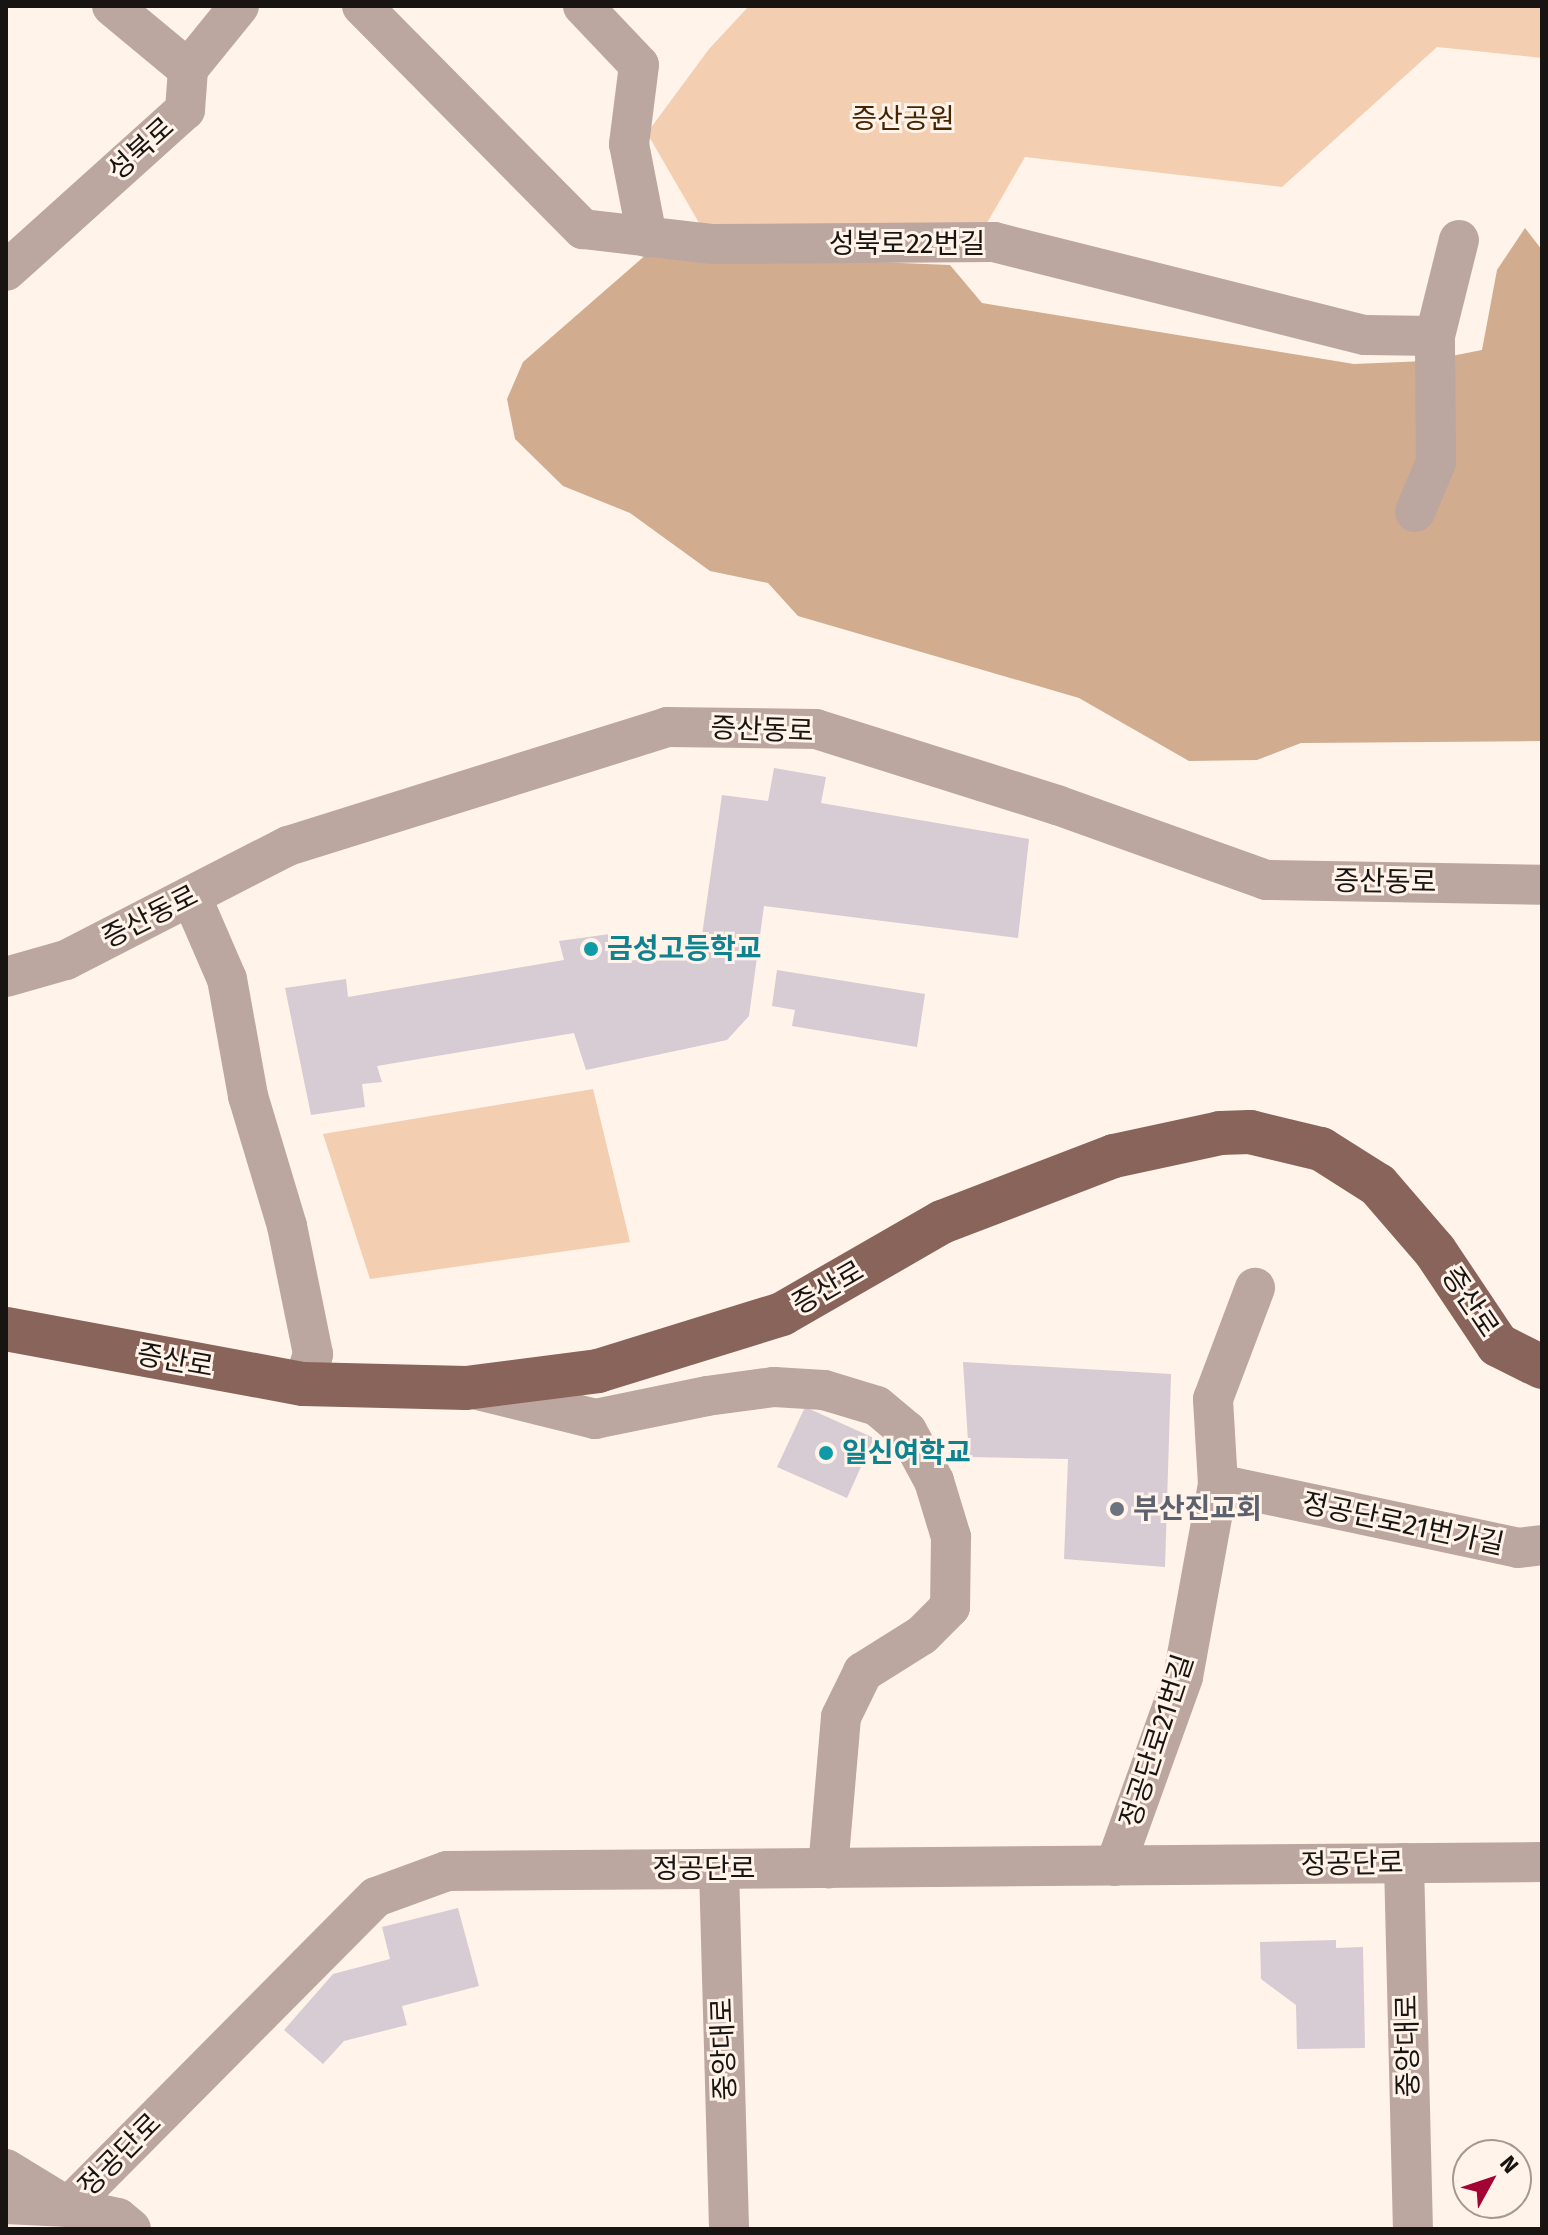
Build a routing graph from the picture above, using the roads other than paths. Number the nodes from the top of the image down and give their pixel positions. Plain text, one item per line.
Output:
1 (112, 6) edge
2 (239, 6) edge
3 (362, 6) edge
4 (583, 6) edge
5 (188, 69) junction
6 (647, 237) junction
7 (1459, 240) dead end
8 (6, 271) edge
9 (1435, 336) junction
10 (1415, 512) dead end
11 (1542, 885) edge
12 (191, 896) junction
13 (6, 977) edge
14 (1255, 1288) dead end
15 (6, 1329) edge
16 (1542, 1367) edge
17 (303, 1384) junction
18 (466, 1388) junction
19 (1218, 1484) junction
20 (1542, 1545) edge
21 (1542, 1862) edge
22 (1404, 1863) junction
23 (1115, 1866) junction
24 (828, 1868) junction
25 (719, 1869) junction
26 (6, 2169) edge
27 (6, 2204) edge
28 (68, 2207) junction
29 (131, 2229) edge
30 (729, 2229) edge
31 (1413, 2229) edge

1 - 5 street
2 - 5 street
3 - 6 street, 성북로22번길
4 - 6 street
5 - 8 street, 성북로
6 - 9 street, 성북로22번길
7 - 9 street
9 - 10 street
11 - 12 street, 증산동로
12 - 13 street, 증산동로
12 - 17 street
14 - 19 street, 정공단로21번길
15 - 17 main road, 증산로
16 - 18 main road, 증산로
17 - 18 main road, 증산로
18 - 24 street
19 - 20 street, 정공단로21번가길
19 - 23 street, 정공단로21번길
21 - 22 street, 정공단로
22 - 23 street, 정공단로
22 - 31 street, 중앙대로
23 - 24 street, 정공단로
24 - 25 street, 정공단로
25 - 28 street, 정공단로
25 - 30 street, 중앙대로
26 - 28 street
27 - 28 street
28 - 29 street, 정공단로

